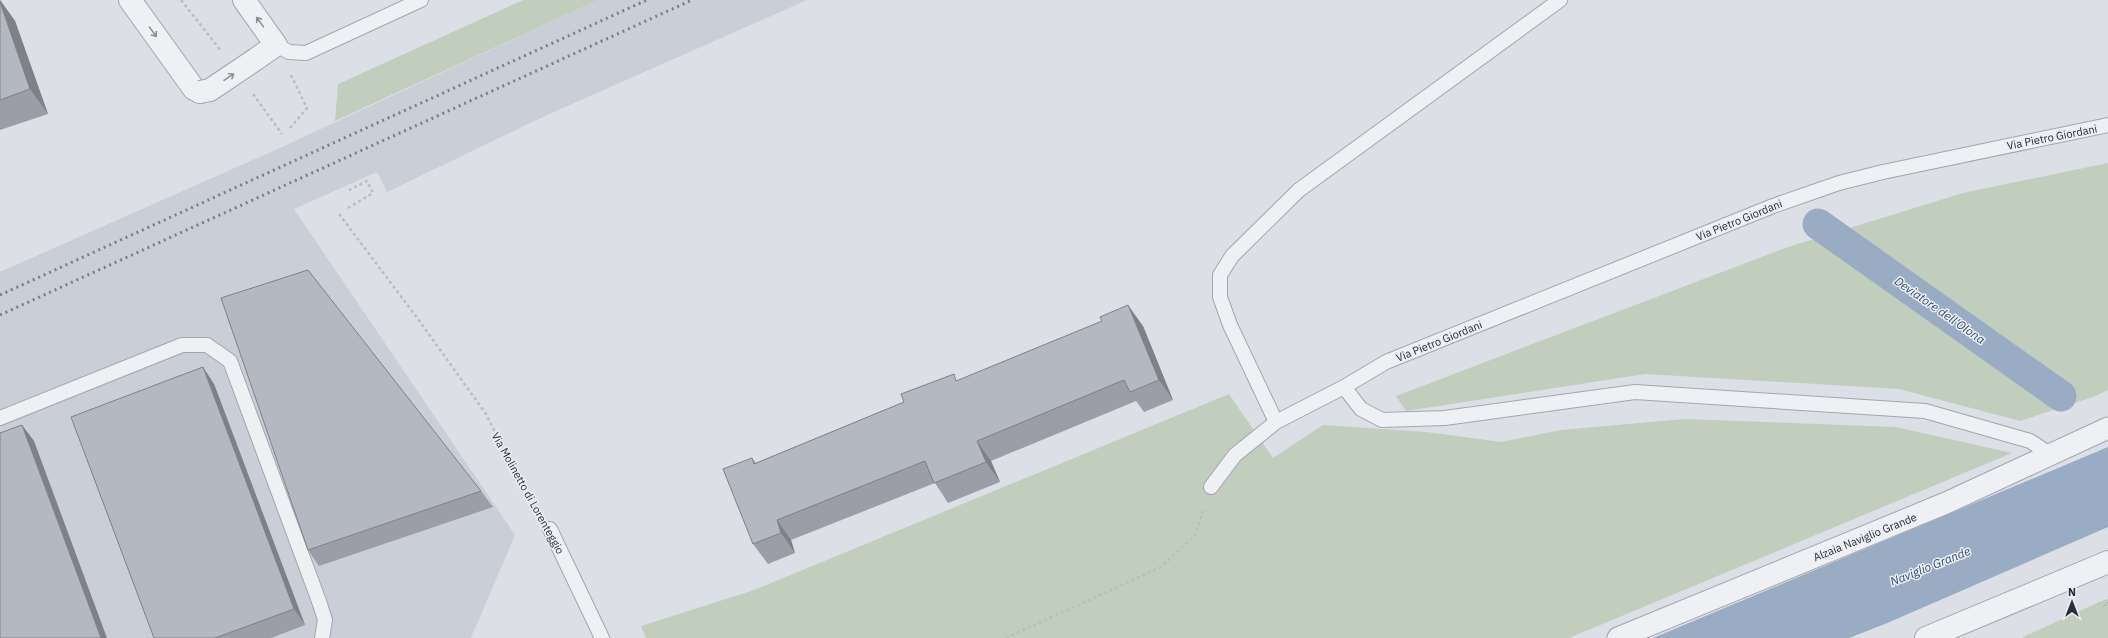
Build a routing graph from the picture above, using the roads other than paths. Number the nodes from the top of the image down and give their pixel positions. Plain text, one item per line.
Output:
1 (130, 0) edge
2 (244, 0) edge
3 (421, 0) edge
4 (1560, 0) edge
5 (276, 45) junction
6 (2108, 125) edge
7 (1344, 387) junction
8 (0, 418) edge
9 (1276, 422) junction
10 (2108, 428) edge
11 (2051, 455) junction
12 (1212, 487) road end
13 (550, 529) road end
14 (2108, 562) edge
15 (322, 638) edge
16 (602, 638) edge
17 (1618, 638) edge
18 (1926, 638) edge

1 -> 5 street, bridge
5 -> 2 street
3 - 5 lane
4 - 9 lane
6 - 7 lane, Via Pietro Giordani
7 - 9 lane, Via Pietro Giordani
7 - 11 lane
8 - 15 lane
9 - 12 lane, Via Pietro Giordani
10 - 11 street, Alzaia Naviglio Grande
11 - 17 street, Alzaia Naviglio Grande
13 - 16 lane, Via Molinetto di Lorenteggio
14 - 18 street

